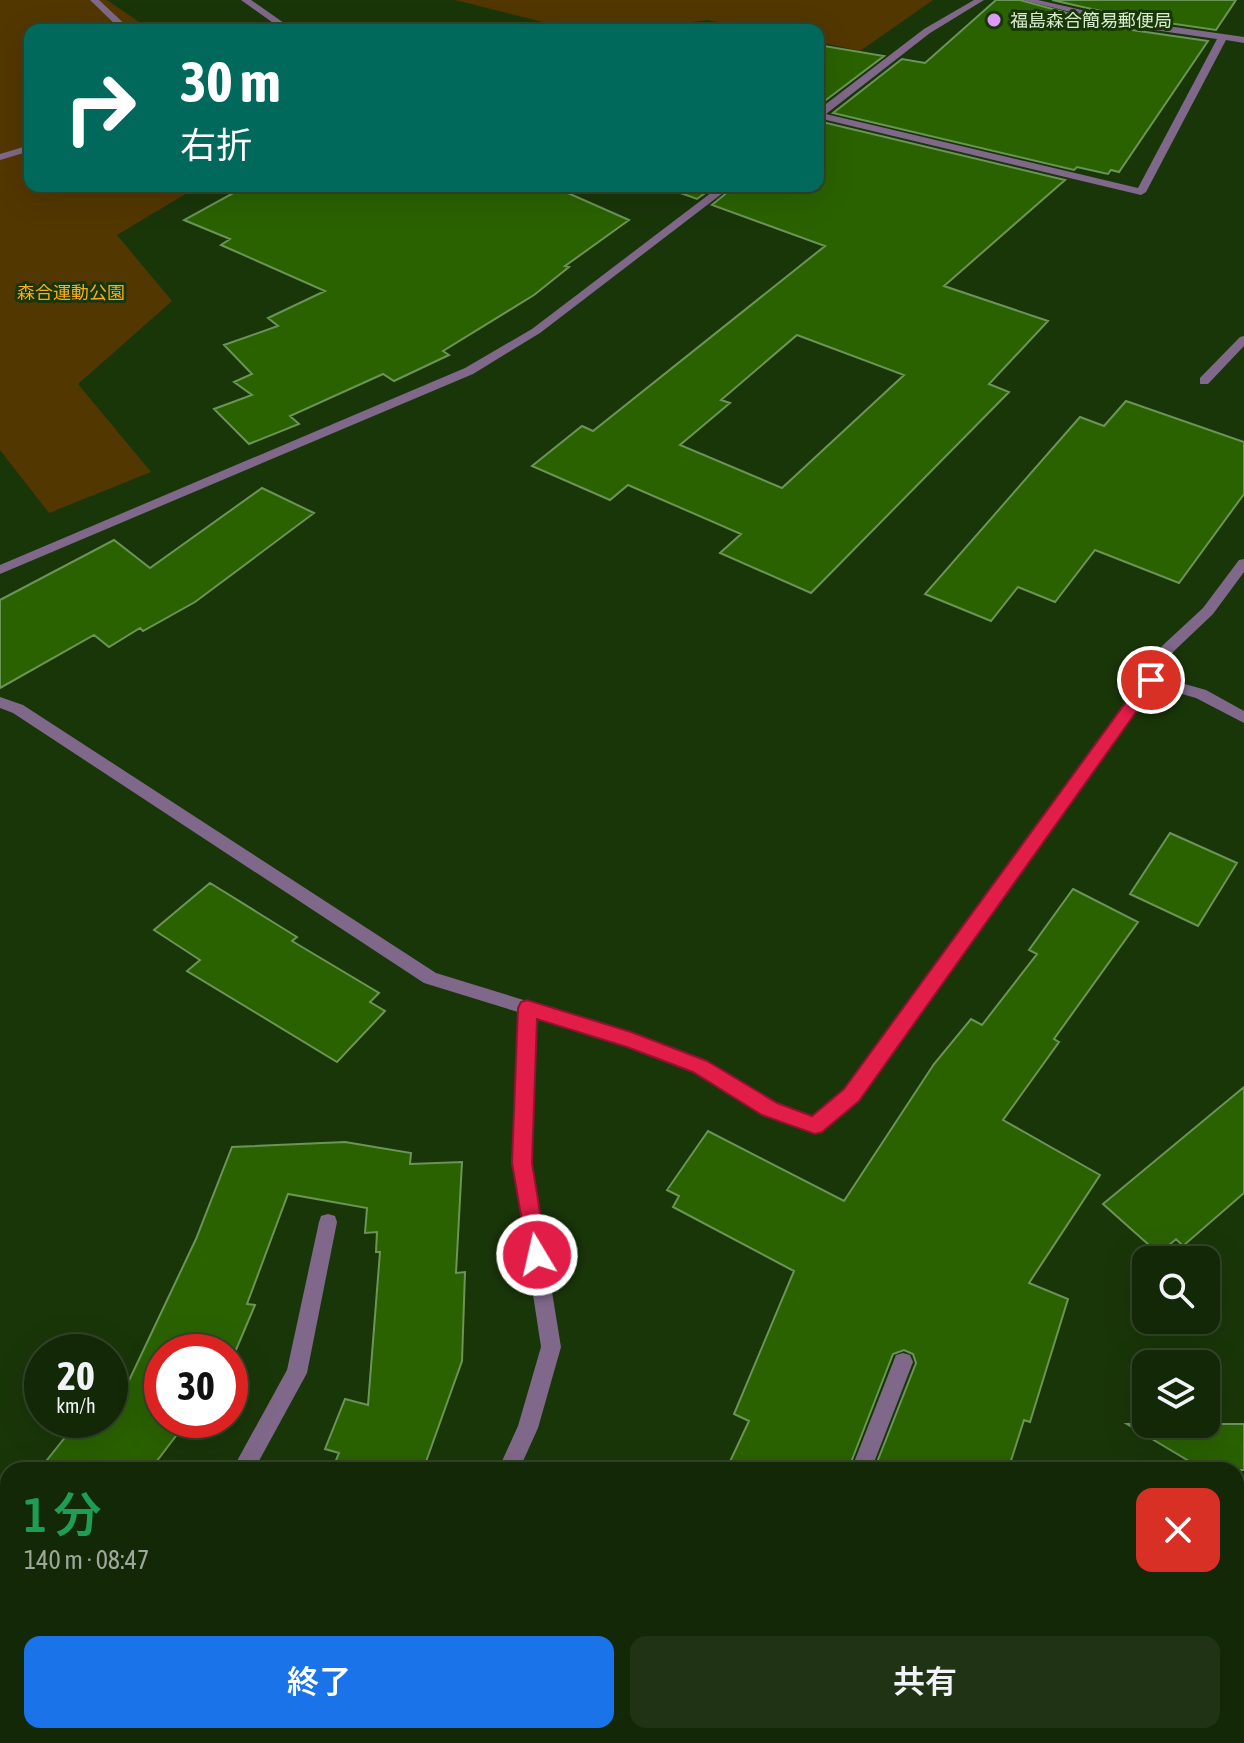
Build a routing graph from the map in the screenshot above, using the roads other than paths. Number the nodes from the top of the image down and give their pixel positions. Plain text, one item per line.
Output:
1 (94, 0) edge
2 (245, 0) edge
3 (980, 0) edge
4 (1027, 0) edge
5 (120, 24) edge
6 (280, 24) edge
7 (1223, 37) junction
8 (1244, 40) edge
9 (824, 110) edge
10 (824, 116) edge
11 (24, 150) edge
12 (0, 157) edge
13 (714, 192) edge
14 (1244, 339) edge
15 (1204, 381) dead end
16 (1244, 563) edge
17 (0, 570) edge
18 (1151, 680) junction
19 (0, 702) edge
20 (1244, 718) edge
21 (527, 1008) junction
22 (328, 1222) dead end
23 (903, 1362) dead end
24 (247, 1462) edge
25 (512, 1462) edge
26 (864, 1462) edge

1 - 5 street
2 - 6 street
3 - 9 street
4 - 7 street
7 - 8 street
7 - 10 street
11 - 12 street
13 - 17 street
14 - 15 street
16 - 18 street
18 - 20 street
18 - 21 street
19 - 21 street
21 - 25 street
22 - 24 street
23 - 26 street

